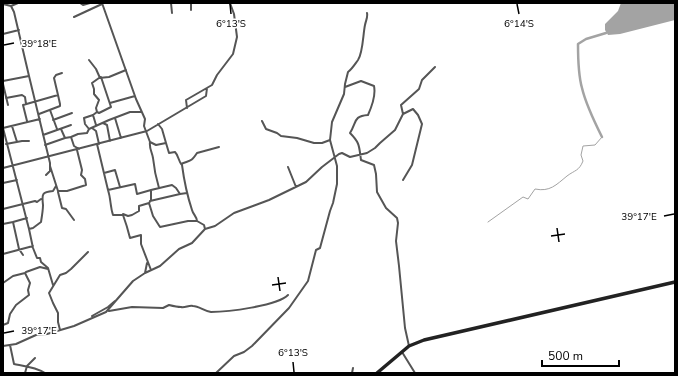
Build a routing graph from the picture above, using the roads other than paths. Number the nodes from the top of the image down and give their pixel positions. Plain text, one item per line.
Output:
1 (12, 3) edge
2 (18, 3) edge
3 (80, 3) edge
4 (90, 3) edge
5 (171, 3) edge
6 (191, 3) edge
7 (230, 3) edge
8 (3, 4) edge
9 (102, 4) edge
10 (11, 6) junction
11 (191, 10) dead end
12 (172, 13) dead end
13 (367, 13) dead end
14 (74, 17) dead end
15 (18, 30) junction
16 (3, 34) edge
17 (89, 60) dead end
18 (435, 67) dead end
19 (126, 70) junction
20 (62, 73) dead end
21 (30, 76) junction
22 (101, 78) junction
23 (3, 83) edge
24 (345, 87) junction
25 (208, 88) junction
26 (58, 95) junction
27 (135, 96) junction
28 (6, 98) junction
29 (36, 102) junction
30 (110, 103) junction
31 (26, 104) junction
32 (8, 105) dead end
33 (187, 108) junction
34 (50, 110) junction
35 (97, 112) junction
36 (141, 112) junction
37 (72, 113) dead end
38 (39, 114) junction
39 (403, 114) junction
40 (93, 115) junction
41 (115, 118) junction
42 (40, 119) junction
43 (53, 120) junction
44 (262, 120) dead end
45 (27, 121) junction
46 (103, 123) junction
47 (158, 124) junction
48 (71, 125) dead end
49 (96, 125) junction
50 (12, 126) junction
51 (3, 128) edge
52 (62, 129) junction
53 (91, 129) junction
54 (57, 130) junction
55 (147, 131) junction
56 (43, 135) junction
57 (71, 137) junction
58 (65, 138) junction
59 (121, 138) junction
60 (330, 140) junction
61 (29, 141) dead end
62 (110, 141) junction
63 (17, 142) junction
64 (150, 142) junction
65 (166, 143) junction
66 (6, 144) junction
67 (98, 144) junction
68 (45, 145) junction
69 (219, 147) dead end
70 (78, 149) junction
71 (360, 155) junction
72 (48, 157) junction
73 (335, 158) junction
74 (50, 163) junction
75 (181, 164) junction
76 (13, 165) junction
77 (288, 167) dead end
78 (3, 168) edge
79 (104, 173) junction
80 (46, 175) dead end
81 (17, 180) junction
82 (403, 180) dead end
83 (3, 183) edge
84 (56, 186) junction
85 (120, 187) junction
86 (296, 187) junction
87 (159, 188) junction
88 (108, 190) junction
89 (151, 190) junction
90 (58, 191) junction
91 (187, 193) junction
92 (180, 194) junction
93 (42, 199) junction
94 (150, 202) junction
95 (24, 204) junction
96 (3, 209) edge
97 (123, 214) junction
98 (27, 218) junction
99 (74, 220) dead end
100 (197, 221) junction
101 (13, 222) junction
102 (3, 224) edge
103 (29, 229) junction
104 (205, 229) junction
105 (32, 246) junction
106 (19, 249) junction
107 (88, 252) dead end
108 (3, 254) edge
109 (23, 255) dead end
110 (148, 261) junction
111 (48, 270) junction
112 (151, 270) junction
113 (25, 273) junction
114 (145, 273) junction
115 (675, 282) edge
116 (3, 283) edge
117 (53, 285) junction
118 (288, 294) dead end
119 (120, 296) junction
120 (108, 312) junction
121 (86, 320) junction
122 (3, 326) edge
123 (60, 330) junction
124 (10, 345) junction
125 (3, 346) edge
126 (409, 346) junction
127 (402, 352) junction
128 (35, 358) dead end
129 (27, 366) junction
130 (354, 368) dead end
131 (25, 373) edge
132 (45, 373) edge
133 (216, 373) edge
134 (352, 373) edge
135 (377, 373) edge
136 (415, 373) edge

1 - 10 street
2 - 10 street
3 - 4 street
5 - 12 street
6 - 11 street
7 - 25 street
8 - 10 street
9 - 14 street
9 - 19 street
10 - 15 street
13 - 24 street
15 - 16 street
15 - 21 street
17 - 22 street
18 - 39 street
19 - 22 street
19 - 27 street
20 - 26 street
21 - 23 street
21 - 29 street
22 - 30 street
22 - 35 street
23 - 28 street
24 - 60 street
24 - 71 street
25 - 33 street
25 - 33 street
26 - 29 street
26 - 34 street
27 - 30 street
27 - 36 street
28 - 31 street
28 - 32 street
29 - 31 street
29 - 38 street
30 - 35 street
31 - 45 street
33 - 47 street
34 - 38 street
34 - 43 street
35 - 40 street
36 - 41 street
36 - 55 street
37 - 43 street
38 - 42 street
39 - 71 street
39 - 82 street
40 - 49 street
40 - 53 street
41 - 46 street
41 - 59 street
42 - 45 street
42 - 56 street
43 - 54 street
44 - 60 street
45 - 50 street
46 - 49 street
46 - 62 street
47 - 55 street
47 - 65 street
48 - 52 street
49 - 53 street
50 - 51 street
50 - 63 street
51 - 66 street
52 - 54 street
52 - 58 street
53 - 57 street
53 - 67 street
54 - 56 street
55 - 59 street
55 - 64 street
56 - 68 street
57 - 58 street
57 - 70 street
58 - 68 street
59 - 62 street
60 - 73 street
61 - 63 street
62 - 67 street
63 - 66 street
64 - 65 street
64 - 87 street
65 - 75 street
66 - 76 street
67 - 70 street
67 - 79 street
68 - 72 street
69 - 75 street
70 - 72 street
70 - 90 street
71 - 73 street
71 - 126 street
72 - 74 street
72 - 76 street
73 - 86 street
73 - 133 street
74 - 80 street
74 - 84 street
75 - 91 street
76 - 78 street
76 - 81 street
77 - 86 street
79 - 85 street
79 - 88 street
81 - 83 street
81 - 95 street
84 - 90 street
84 - 93 street
85 - 88 street
85 - 89 street
86 - 104 street
87 - 89 street
87 - 92 street
88 - 97 street
89 - 94 street
90 - 99 street
91 - 92 street
91 - 100 street
92 - 94 street
93 - 95 street
93 - 103 street
94 - 97 street
94 - 100 street
95 - 96 street
95 - 98 street
97 - 110 street
98 - 101 street
98 - 103 street
100 - 104 street
101 - 102 street
101 - 106 street
103 - 105 street
104 - 112 street
105 - 106 street
105 - 111 street
106 - 108 street
106 - 109 street
107 - 117 street
110 - 112 street
110 - 114 street
111 - 113 street
111 - 117 street
112 - 114 street
113 - 116 street
113 - 122 street
114 - 119 street
115 - 126 street
117 - 123 street
118 - 120 street
119 - 120 street
119 - 121 street
120 - 121 street
121 - 123 street
123 - 124 street
124 - 125 street
124 - 129 street
126 - 127 street
127 - 135 street
127 - 136 street
128 - 129 street
129 - 131 street
129 - 132 street
130 - 134 street

